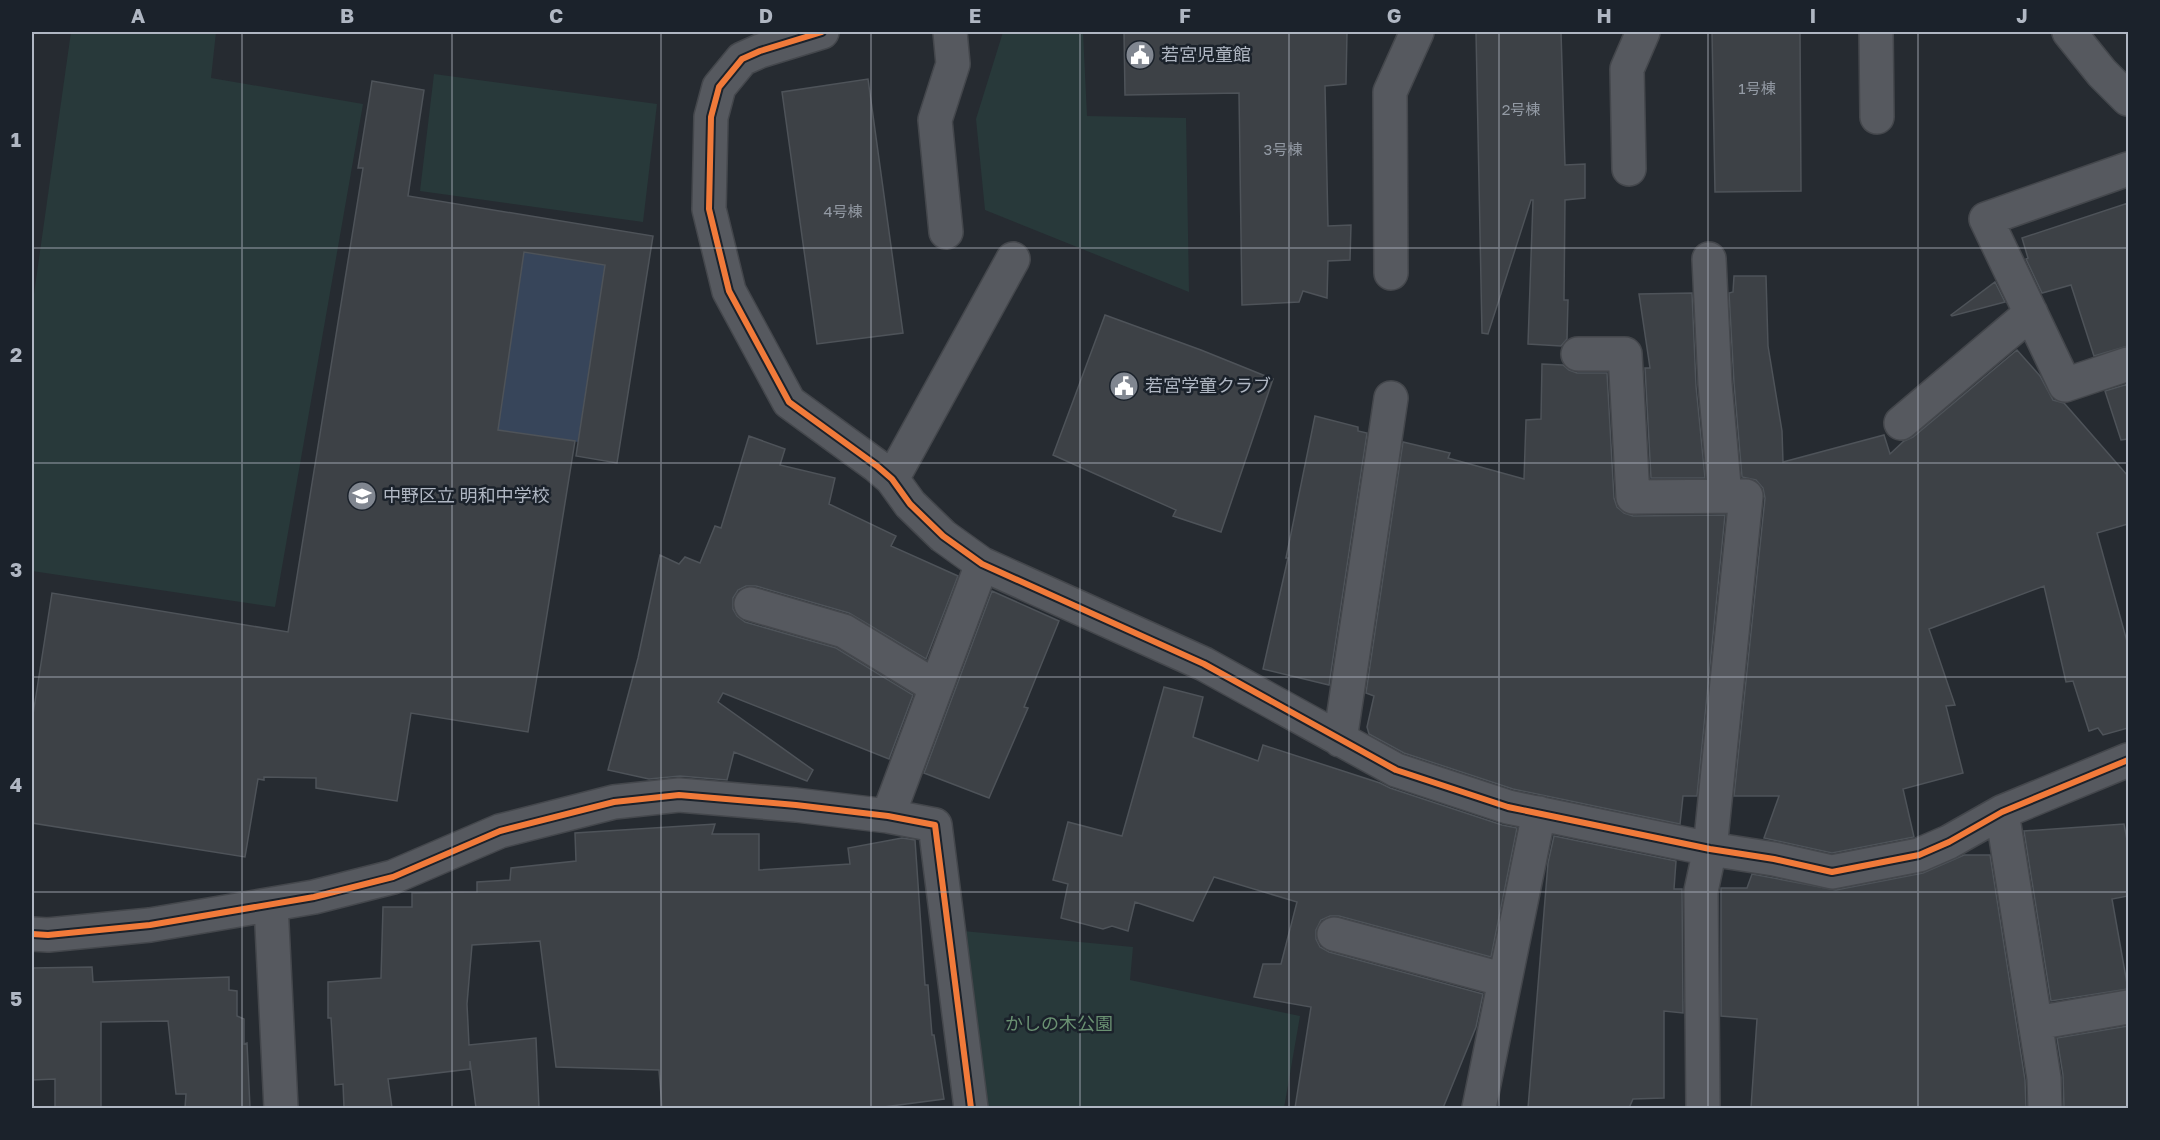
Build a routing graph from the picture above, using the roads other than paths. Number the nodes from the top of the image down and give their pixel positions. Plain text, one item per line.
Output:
1 (822, 32) edge
2 (951, 32) edge
3 (1417, 32) edge
4 (1643, 32) edge
5 (1876, 32) edge
6 (2068, 32) edge
7 (2128, 99) edge
8 (1877, 117) dead end
9 (1629, 168) dead end
10 (2128, 169) edge
11 (946, 232) dead end
12 (1013, 259) dead end
13 (1709, 259) dead end
14 (1391, 273) dead end
15 (2031, 313) junction
16 (1578, 354) dead end
17 (2128, 364) edge
18 (1391, 398) dead end
19 (1901, 423) dead end
20 (892, 479) junction
21 (1735, 496) junction
22 (982, 564) junction
23 (751, 604) dead end
24 (936, 687) junction
25 (1340, 740) junction
26 (2128, 760) edge
27 (2002, 812) junction
28 (1539, 813) junction
29 (888, 816) junction
30 (1710, 849) junction
31 (271, 906) junction
32 (32, 934) edge
33 (1334, 934) dead end
34 (1505, 980) junction
35 (2128, 1007) edge
36 (2036, 1023) junction
37 (281, 1108) edge
38 (971, 1108) edge
39 (1479, 1108) edge
40 (1703, 1108) edge
41 (2045, 1108) edge

1 - 20 street
2 - 11 street
3 - 14 street
4 - 9 street
5 - 8 street
6 - 7 street
10 - 15 street
12 - 20 street
13 - 21 street
15 - 17 street
15 - 19 street
16 - 21 street
18 - 25 street
20 - 22 street
21 - 30 street
22 - 24 street
22 - 25 street
23 - 24 street
24 - 29 street
25 - 28 street
26 - 27 street
27 - 30 street
27 - 36 street
28 - 30 street
28 - 34 street
29 - 31 street
29 - 38 street
30 - 40 street
31 - 32 street
31 - 37 street
33 - 34 street
34 - 39 street
35 - 36 street
36 - 41 street

